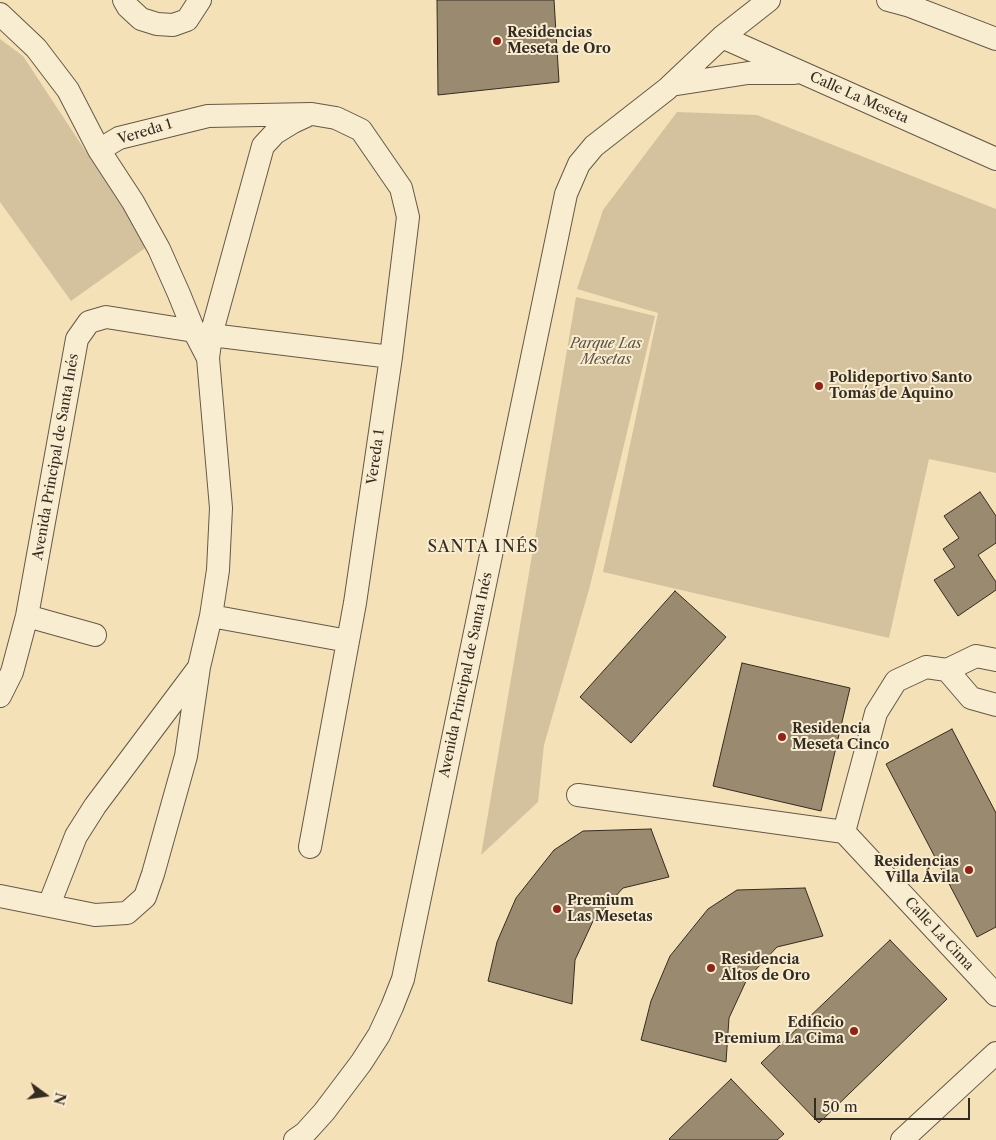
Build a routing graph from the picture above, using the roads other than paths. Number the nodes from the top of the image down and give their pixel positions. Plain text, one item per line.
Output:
1 (124, 0) edge
2 (200, 0) edge
3 (770, 0) edge
4 (888, 0) edge
5 (0, 14) edge
6 (722, 37) junction
7 (996, 38) edge
8 (802, 73) junction
9 (671, 85) junction
10 (312, 114) junction
11 (99, 150) junction
12 (996, 159) edge
13 (203, 333) junction
14 (391, 357) junction
15 (27, 616) junction
16 (211, 616) junction
17 (95, 635) dead end
18 (348, 641) junction
19 (996, 660) edge
20 (199, 667) junction
21 (947, 670) junction
22 (0, 696) edge
23 (996, 704) edge
24 (578, 795) dead end
25 (844, 832) junction
26 (310, 847) dead end
27 (0, 896) edge
28 (49, 905) junction
29 (996, 995) edge
30 (996, 1053) edge
31 (296, 1140) edge
32 (902, 1140) edge

1 - 2 street
3 - 6 street, Avenida Principal de Santa Inés
4 - 7 street
5 - 11 street
6 - 8 street, Calle La Meseta
6 - 9 street, Avenida Principal de Santa Inés
8 - 9 street
8 - 12 street, Calle La Meseta
9 - 31 street, Avenida Principal de Santa Inés
10 - 11 street, Vereda 1
10 - 13 street
10 - 14 street, Vereda 1
11 - 13 street
13 - 14 street, Avenida Principal de Santa Inés
13 - 15 street, Avenida Principal de Santa Inés
13 - 16 street
14 - 18 street, Vereda 1
15 - 17 street
15 - 22 street, Avenida Principal de Santa Inés
16 - 18 street
16 - 20 street
18 - 26 street, Vereda 1
19 - 21 street
20 - 28 street
20 - 28 street
21 - 23 street
21 - 25 street
24 - 25 street
25 - 29 street, Calle La Cima
27 - 28 street
30 - 32 street

